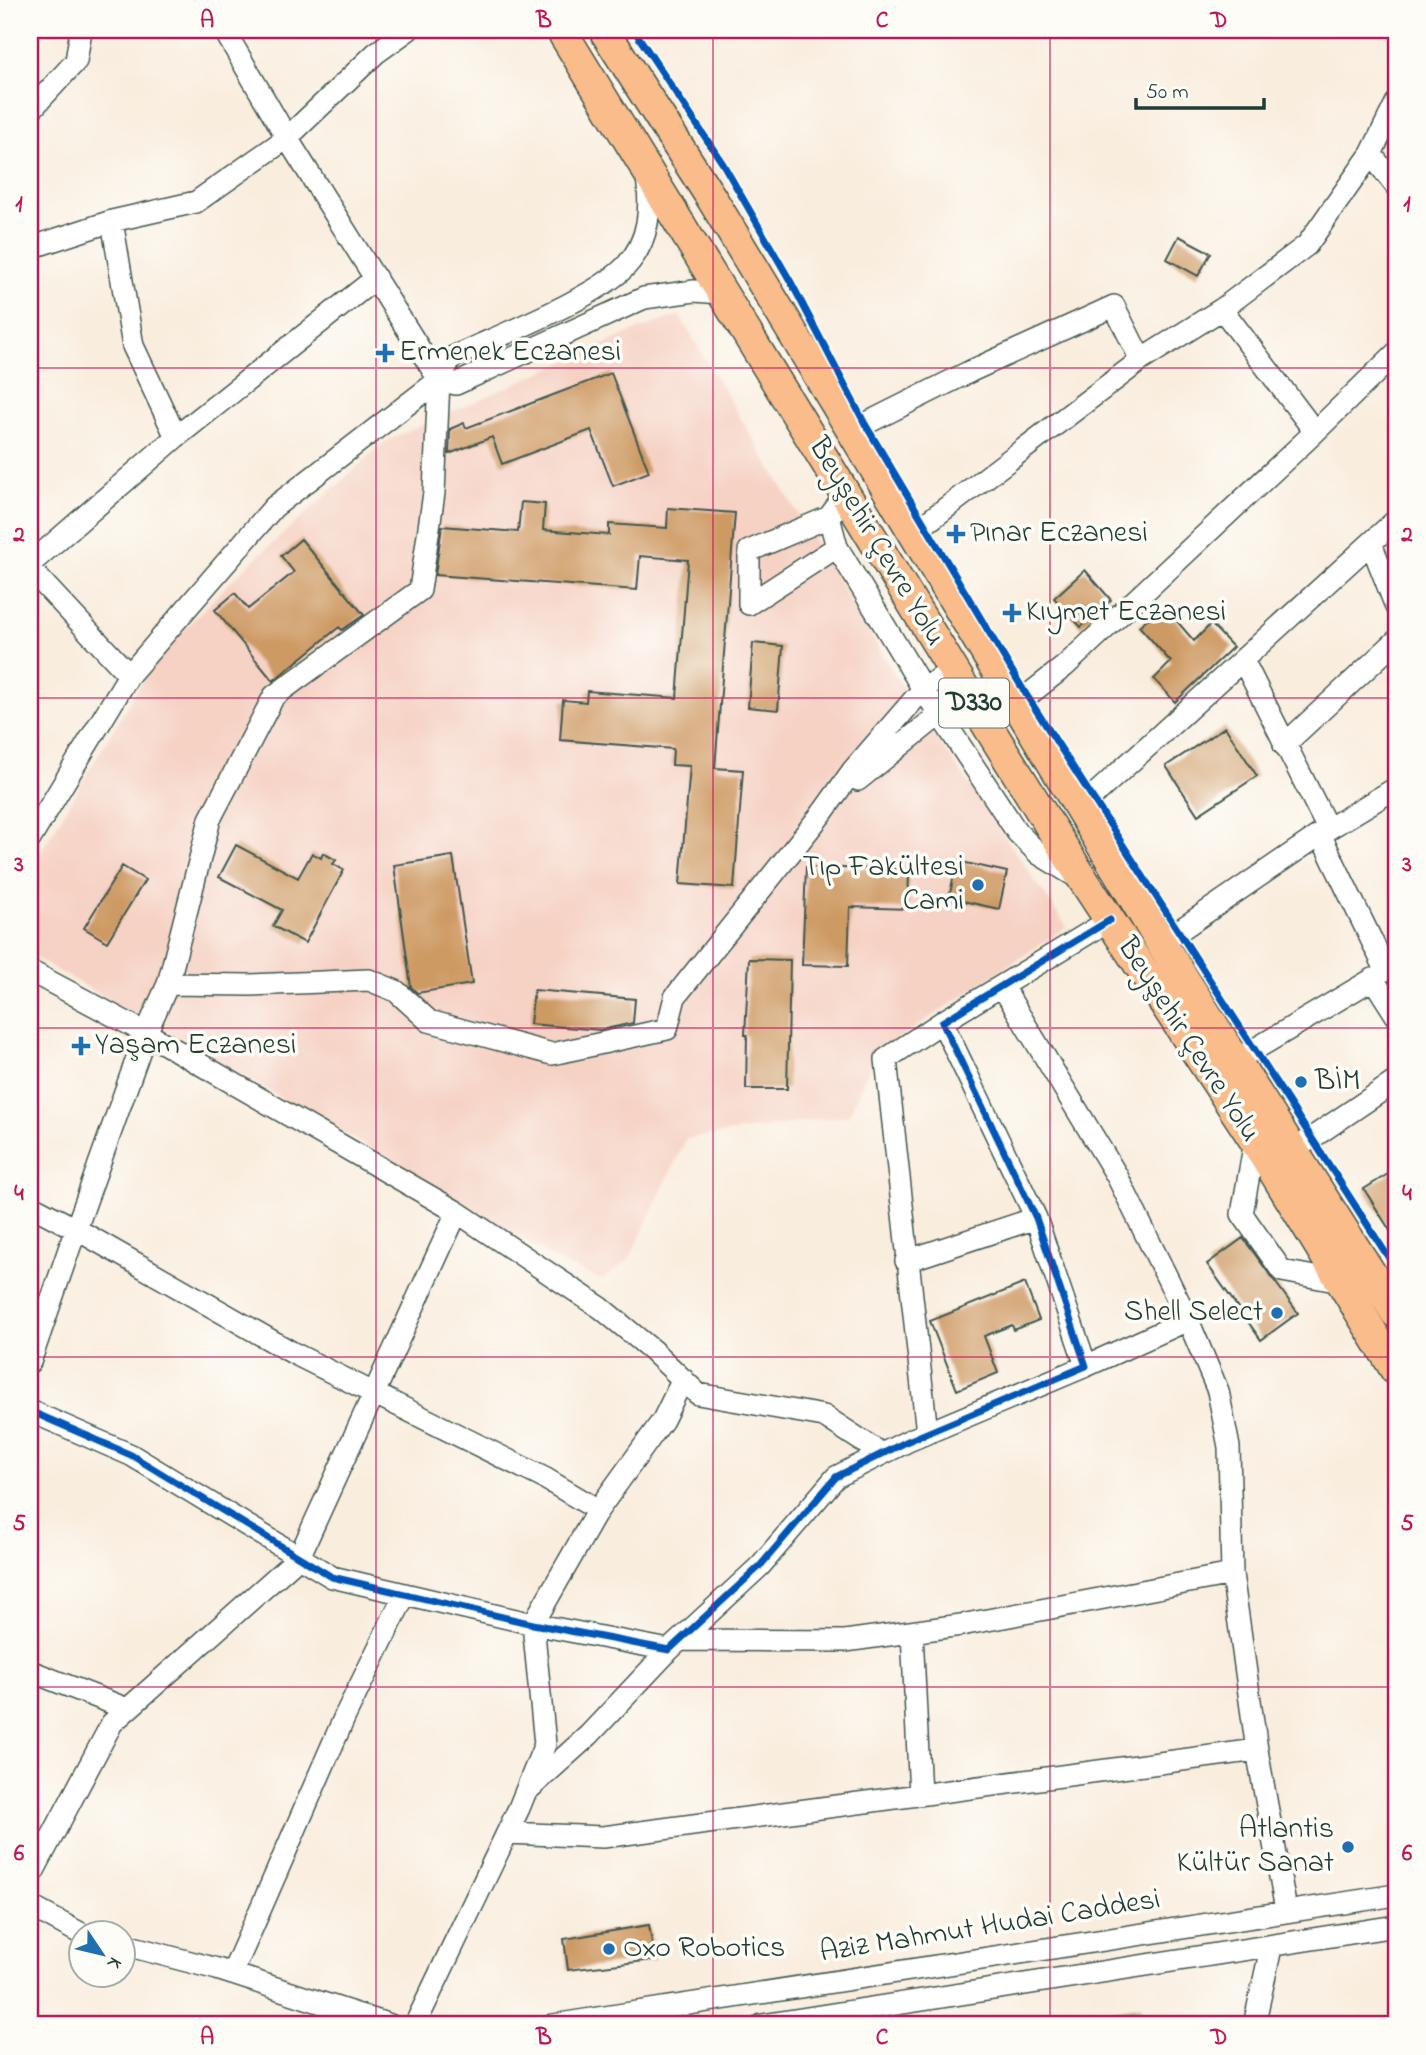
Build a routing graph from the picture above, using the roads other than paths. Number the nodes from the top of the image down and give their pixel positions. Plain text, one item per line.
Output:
1 (81, 30) edge
2 (224, 30) edge
3 (408, 30) edge
4 (561, 30) edge
5 (604, 30) edge
6 (1396, 103) edge
7 (30, 111) edge
8 (287, 138) junction
9 (1371, 154) junction
10 (646, 167) junction
11 (1396, 186) edge
12 (111, 221) junction
13 (31, 246) edge
14 (376, 278) junction
15 (722, 293) junction
16 (1222, 309) junction
17 (1396, 353) edge
18 (1141, 360) junction
19 (439, 380) junction
20 (1315, 432) junction
21 (854, 436) junction
22 (176, 437) junction
23 (847, 493) junction
24 (829, 517) junction
25 (1396, 520) edge
26 (913, 533) junction
27 (1371, 543) junction
28 (837, 547) junction
29 (30, 566) edge
30 (1396, 607) edge
31 (1396, 641) edge
32 (1244, 662) junction
33 (954, 669) junction
34 (129, 676) junction
35 (923, 689) junction
36 (971, 699) junction
37 (1019, 709) junction
38 (940, 714) junction
39 (1284, 745) junction
40 (1396, 788) edge
41 (823, 812) junction
42 (1082, 812) junction
43 (1324, 831) junction
44 (30, 839) edge
45 (1084, 881) junction
46 (1110, 920) junction
47 (1161, 943) junction
48 (30, 971) edge
49 (1385, 971) edge
50 (168, 984) junction
51 (1002, 986) junction
52 (1396, 1014) edge
53 (942, 1022) junction
54 (146, 1032) junction
55 (1235, 1061) junction
56 (1396, 1081) edge
57 (1255, 1141) junction
58 (1294, 1150) junction
59 (30, 1205) edge
60 (457, 1212) junction
61 (1036, 1217) junction
62 (76, 1230) junction
63 (906, 1261) junction
64 (1341, 1282) junction
65 (1396, 1313) edge
66 (1188, 1320) junction
67 (30, 1362) edge
68 (1086, 1366) junction
69 (1396, 1371) edge
70 (683, 1380) junction
71 (372, 1393) junction
72 (30, 1411) edge
73 (927, 1433) junction
74 (882, 1454) junction
75 (598, 1510) junction
76 (299, 1557) junction
77 (1232, 1574) junction
78 (405, 1594) junction
79 (533, 1624) junction
80 (912, 1632) junction
81 (674, 1645) junction
82 (30, 1671) edge
83 (127, 1709) junction
84 (1257, 1750) junction
85 (525, 1793) junction
86 (920, 1795) junction
87 (507, 1833) junction
88 (30, 1878) edge
89 (1396, 1895) edge
90 (30, 1906) edge
91 (1286, 1910) junction
92 (66, 1925) edge
93 (1396, 1926) edge
94 (136, 1948) edge
95 (1272, 1948) junction
96 (232, 1974) junction
97 (894, 2015) edge
98 (390, 2025) edge
99 (415, 2025) edge
100 (553, 2025) edge
101 (762, 2025) edge
102 (1254, 2025) edge

1 - 7 street
2 - 8 street
3 - 8 street
4 - 10 highway, Beyşehir Çevre Yolu / D330
5 - 21 highway, Beyşehir Çevre Yolu / D330
6 - 9 street
8 - 12 street
8 - 14 street
9 - 11 street
9 - 16 street
10 - 15 highway, Beyşehir Çevre Yolu / D330
10 - 19 street
12 - 13 street
12 - 22 street
14 - 19 street
14 - 22 street
15 - 19 street
15 - 23 highway, Beyşehir Çevre Yolu / D330
16 - 18 street
16 - 20 street
17 - 20 street
18 - 21 street
18 - 26 street
19 - 34 street
19 - 50 street
20 - 37 street
21 - 26 highway, Beyşehir Çevre Yolu / D330
22 - 29 street
23 - 24 street
23 - 33 highway, Beyşehir Çevre Yolu / D330
24 - 28 street
24 - 28 street
25 - 27 street
26 - 37 highway, Beyşehir Çevre Yolu / D330
27 - 30 street
27 - 32 street
28 - 35 street
29 - 34 street
31 - 39 street
32 - 39 street
32 - 42 street
33 - 35 street
33 - 36 highway, Beyşehir Çevre Yolu / D330
34 - 44 street
35 - 38 street
35 - 41 street
36 - 38 street
36 - 45 highway, Beyşehir Çevre Yolu / D330
37 - 42 highway, Beyşehir Çevre Yolu / D330
38 - 41 street
38 - 45 street
39 - 43 street
40 - 43 street
41 - 50 street
42 - 47 highway, Beyşehir Çevre Yolu / D330
43 - 47 street
43 - 49 street
45 - 46 highway, Beyşehir Çevre Yolu / D330
46 - 51 street
46 - 57 highway, Beyşehir Çevre Yolu / D330
47 - 55 highway, Beyşehir Çevre Yolu / D330
48 - 54 street
49 - 52 street
49 - 55 street
50 - 54 street
51 - 53 street
51 - 66 street
53 - 61 street
53 - 63 street
54 - 60 street
54 - 62 street
55 - 58 highway, Beyşehir Çevre Yolu / D330
56 - 58 street
57 - 64 highway, Beyşehir Çevre Yolu / D330
57 - 64 street
58 - 65 highway, Beyşehir Çevre Yolu / D330
59 - 62 street
60 - 70 street
60 - 71 street
61 - 63 street
61 - 68 street
62 - 67 street
62 - 71 street
63 - 73 street
64 - 69 highway, Beyşehir Çevre Yolu / D330
66 - 68 street
66 - 77 street
68 - 73 street
70 - 74 street
70 - 75 street
71 - 75 street
71 - 76 street
72 - 76 street
73 - 74 street
74 - 81 street
75 - 79 street
76 - 78 street
76 - 83 street
77 - 80 street
77 - 84 street
78 - 79 street
78 - 96 street
79 - 81 street
79 - 85 street
80 - 81 street
80 - 86 street
81 - 85 street
82 - 83 street
83 - 88 street
84 - 86 street
84 - 91 street
85 - 87 street
86 - 87 street
87 - 99 street
89 - 91 street, Aziz Mahmut Hudai Caddesi
90 - 92 street
91 - 100 street, Aziz Mahmut Hudai Caddesi
93 - 95 street, Aziz Mahmut Hudai Caddesi
94 - 96 street
95 - 97 street, Aziz Mahmut Hudai Caddesi
95 - 102 street
96 - 98 street
97 - 101 street, Aziz Mahmut Hudai Caddesi

